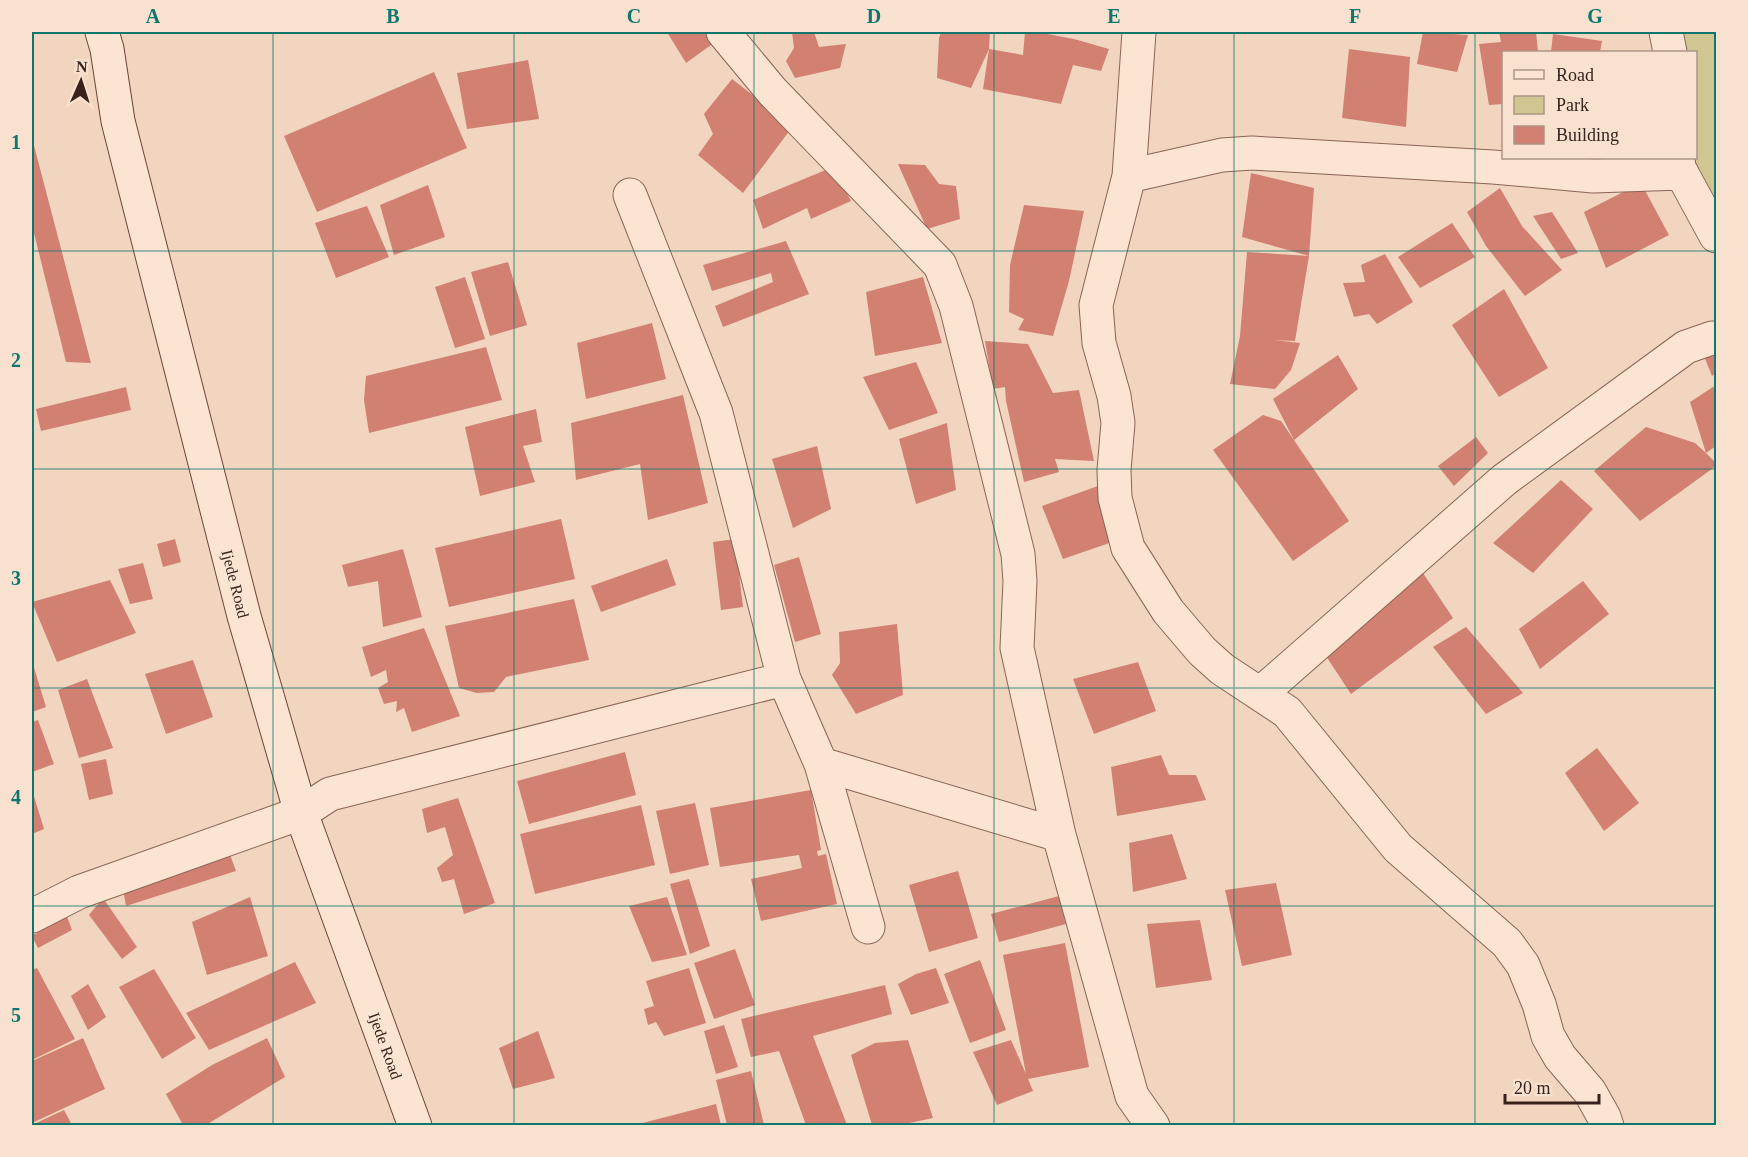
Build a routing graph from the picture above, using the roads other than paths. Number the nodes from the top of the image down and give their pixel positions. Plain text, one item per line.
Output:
1 (102, 32) edge
2 (723, 32) edge
3 (1139, 32) edge
4 (1666, 32) edge
5 (1670, 51) edge
6 (1680, 165) edge
7 (1129, 176) junction
8 (630, 195) dead end
9 (1716, 236) edge
10 (1716, 338) edge
11 (784, 679) junction
12 (1260, 694) junction
13 (821, 764) junction
14 (301, 813) junction
15 (1059, 835) junction
16 (32, 915) edge
17 (868, 927) dead end
18 (415, 1125) edge
19 (1154, 1125) edge
20 (1607, 1125) edge

1 - 14 street, Ijede Road
2 - 15 street
3 - 7 street
4 - 5 street
6 - 7 street
6 - 9 street
7 - 12 street
8 - 11 street
10 - 12 street
11 - 13 street
11 - 14 street
12 - 20 street
13 - 15 street
13 - 17 street
14 - 16 street
14 - 18 street, Ijede Road
15 - 19 street

